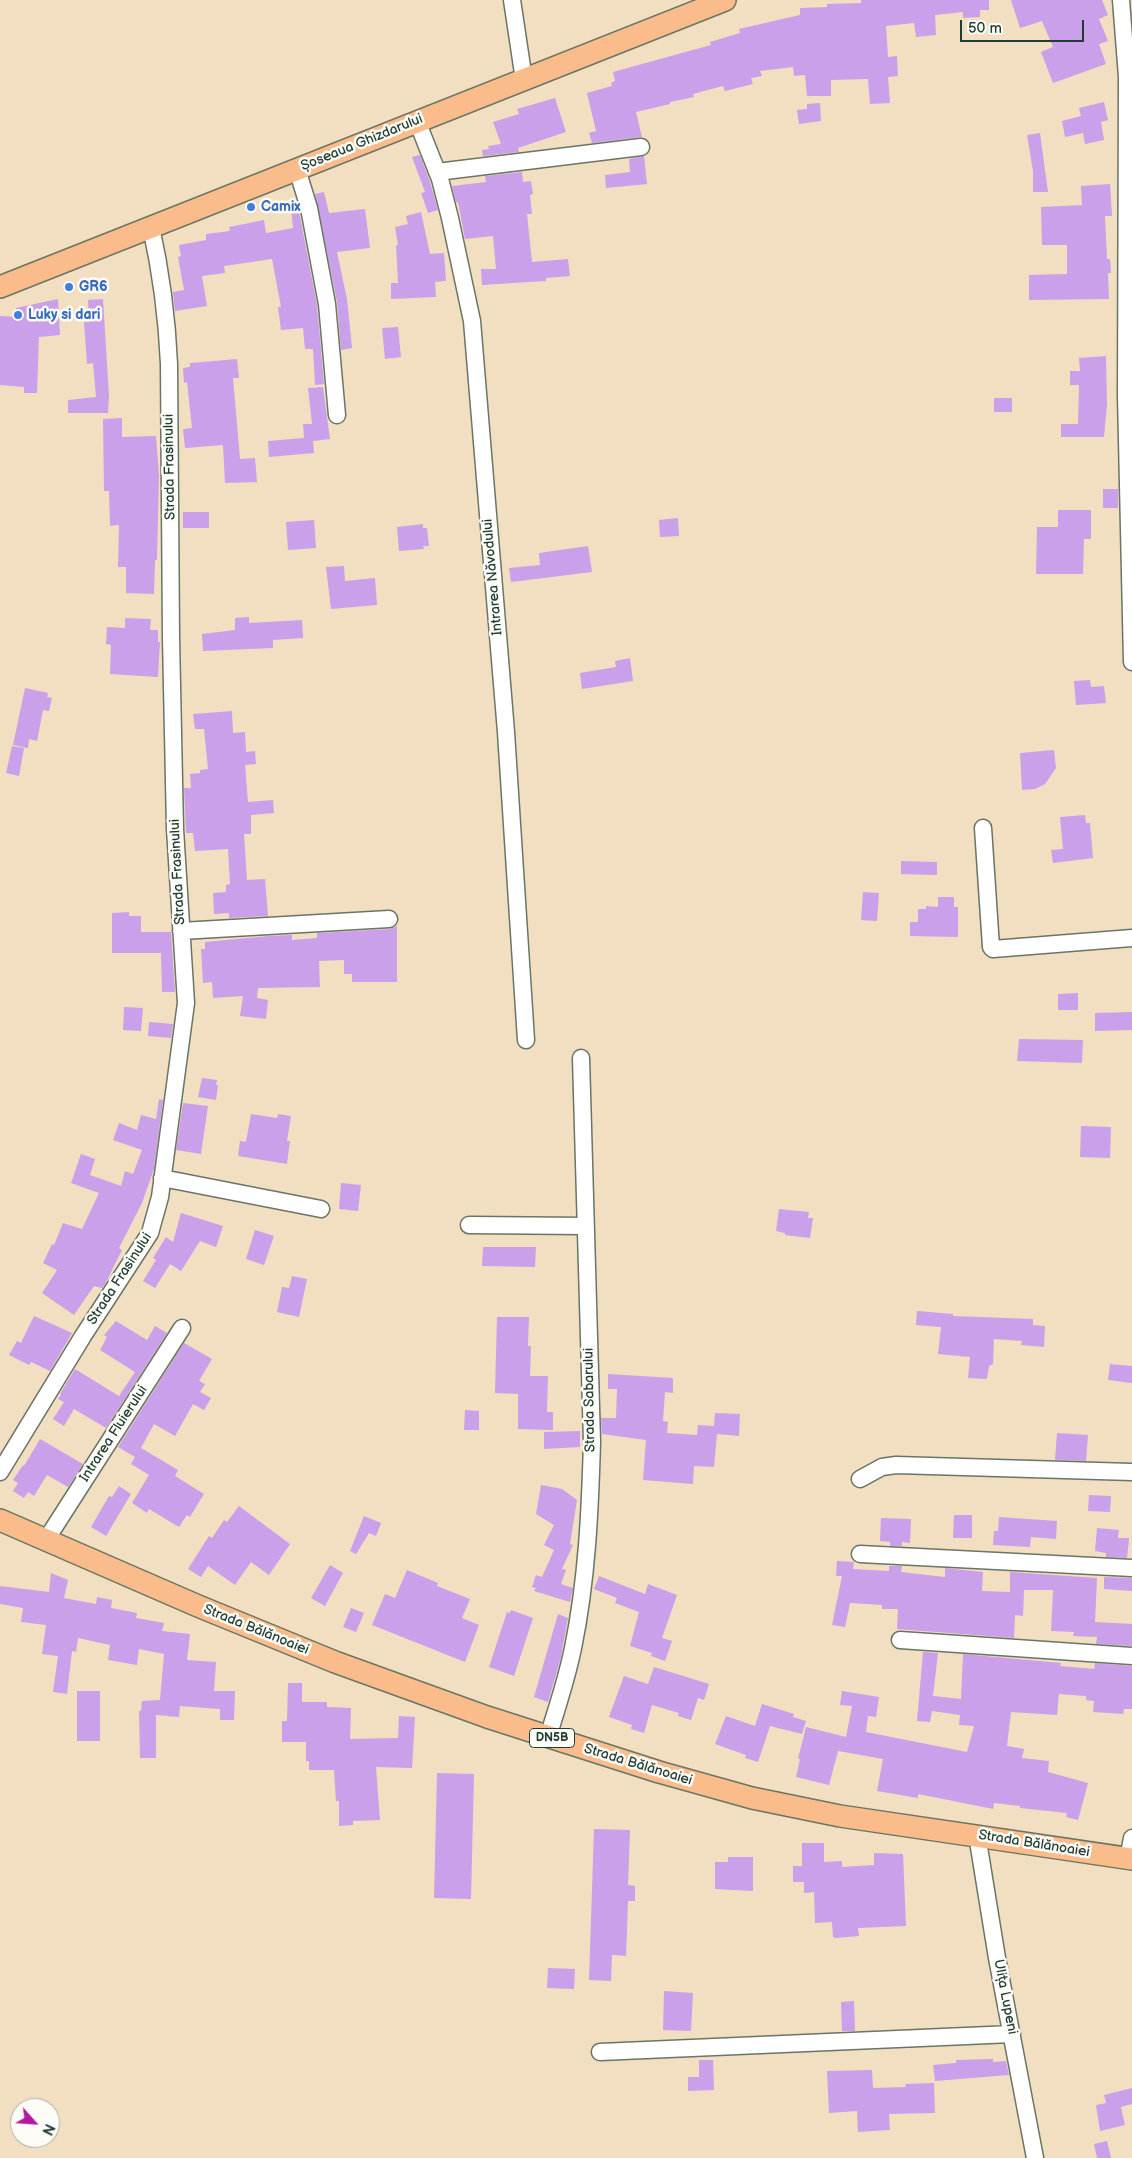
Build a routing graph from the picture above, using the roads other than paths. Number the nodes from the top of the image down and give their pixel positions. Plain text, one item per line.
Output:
1 (512, 0) edge
2 (725, 0) edge
3 (1121, 0) edge
4 (524, 80) junction
5 (416, 121) junction
6 (641, 147) dead end
7 (297, 169) junction
8 (437, 172) junction
9 (152, 227) junction
10 (0, 287) edge
11 (337, 415) dead end
12 (1132, 662) edge
13 (983, 828) dead end
14 (389, 919) dead end
15 (182, 931) junction
16 (1132, 938) edge
17 (526, 1040) dead end
18 (581, 1058) dead end
19 (162, 1178) junction
20 (321, 1209) dead end
21 (469, 1224) dead end
22 (585, 1226) junction
23 (182, 1328) dead end
24 (0, 1472) edge
25 (1132, 1472) edge
26 (860, 1479) dead end
27 (0, 1520) edge
28 (46, 1540) junction
29 (860, 1554) dead end
30 (1132, 1568) edge
31 (900, 1640) dead end
32 (1132, 1656) edge
33 (548, 1737) junction
34 (977, 1835) junction
35 (1132, 1838) edge
36 (1130, 1859) edge
37 (1012, 2034) junction
38 (600, 2052) dead end
39 (1035, 2158) edge

1 - 4 street
2 - 4 main road, Șoseaua Ghizdarului
3 - 12 street
4 - 5 main road, Șoseaua Ghizdarului
5 - 7 main road, Șoseaua Ghizdarului
5 - 8 street, Intrarea Năvodului
6 - 8 street
7 - 9 main road, Șoseaua Ghizdarului
7 - 11 street
8 - 17 street, Intrarea Năvodului
9 - 10 main road, Șoseaua Ghizdarului
9 - 15 street, Strada Frasinului
13 - 16 street
14 - 15 street
15 - 19 street, Strada Frasinului
18 - 22 street, Strada Sabarului
19 - 20 street
19 - 24 street, Strada Frasinului
21 - 22 street
22 - 33 street, Strada Sabarului
23 - 28 street, Intrarea Fluierului
25 - 26 street
27 - 28 main road, Strada Bălănoaiei / DN5B
28 - 33 main road, Strada Bălănoaiei / DN5B
29 - 30 street
31 - 32 street
33 - 34 main road, Strada Bălănoaiei / DN5B
34 - 36 main road, Strada Bălănoaiei / DN5B
34 - 37 street, Ulița Lupeni
35 - 36 street
37 - 38 street
37 - 39 street, Ulița Lupeni

